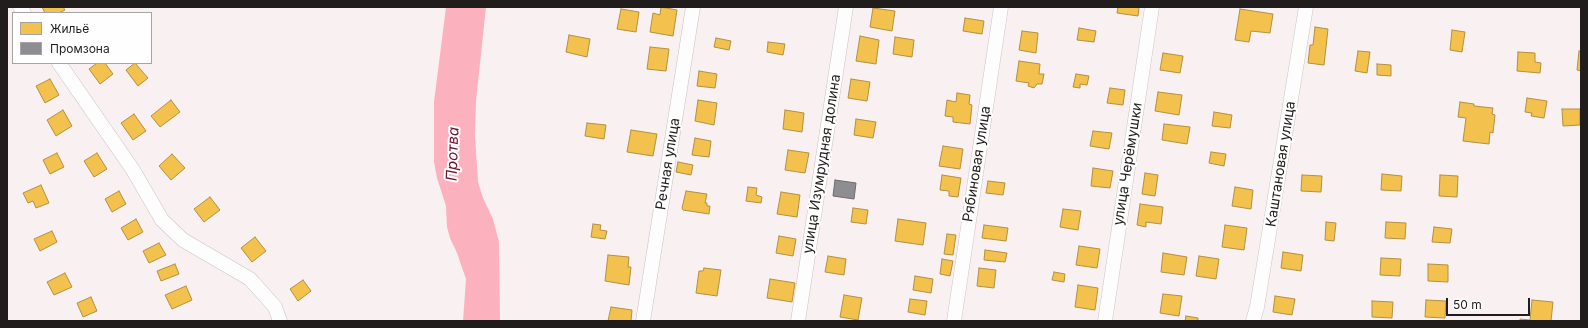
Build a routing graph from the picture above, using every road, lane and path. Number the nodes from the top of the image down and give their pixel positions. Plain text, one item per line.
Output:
1 (693, 7) edge
2 (846, 7) edge
3 (1001, 7) edge
4 (1152, 7) edge
5 (1306, 7) edge
6 (60, 64) edge
7 (280, 321) edge
8 (643, 321) edge
9 (798, 321) edge
10 (954, 321) edge
11 (1105, 321) edge
12 (1254, 321) edge

1 - 8 street, Речная улица
2 - 9 street, улица Изумрудная долина
3 - 10 street, Рябиновая улица
4 - 11 street, улица Черёмушки
5 - 12 street, Каштановая улица
6 - 7 street

